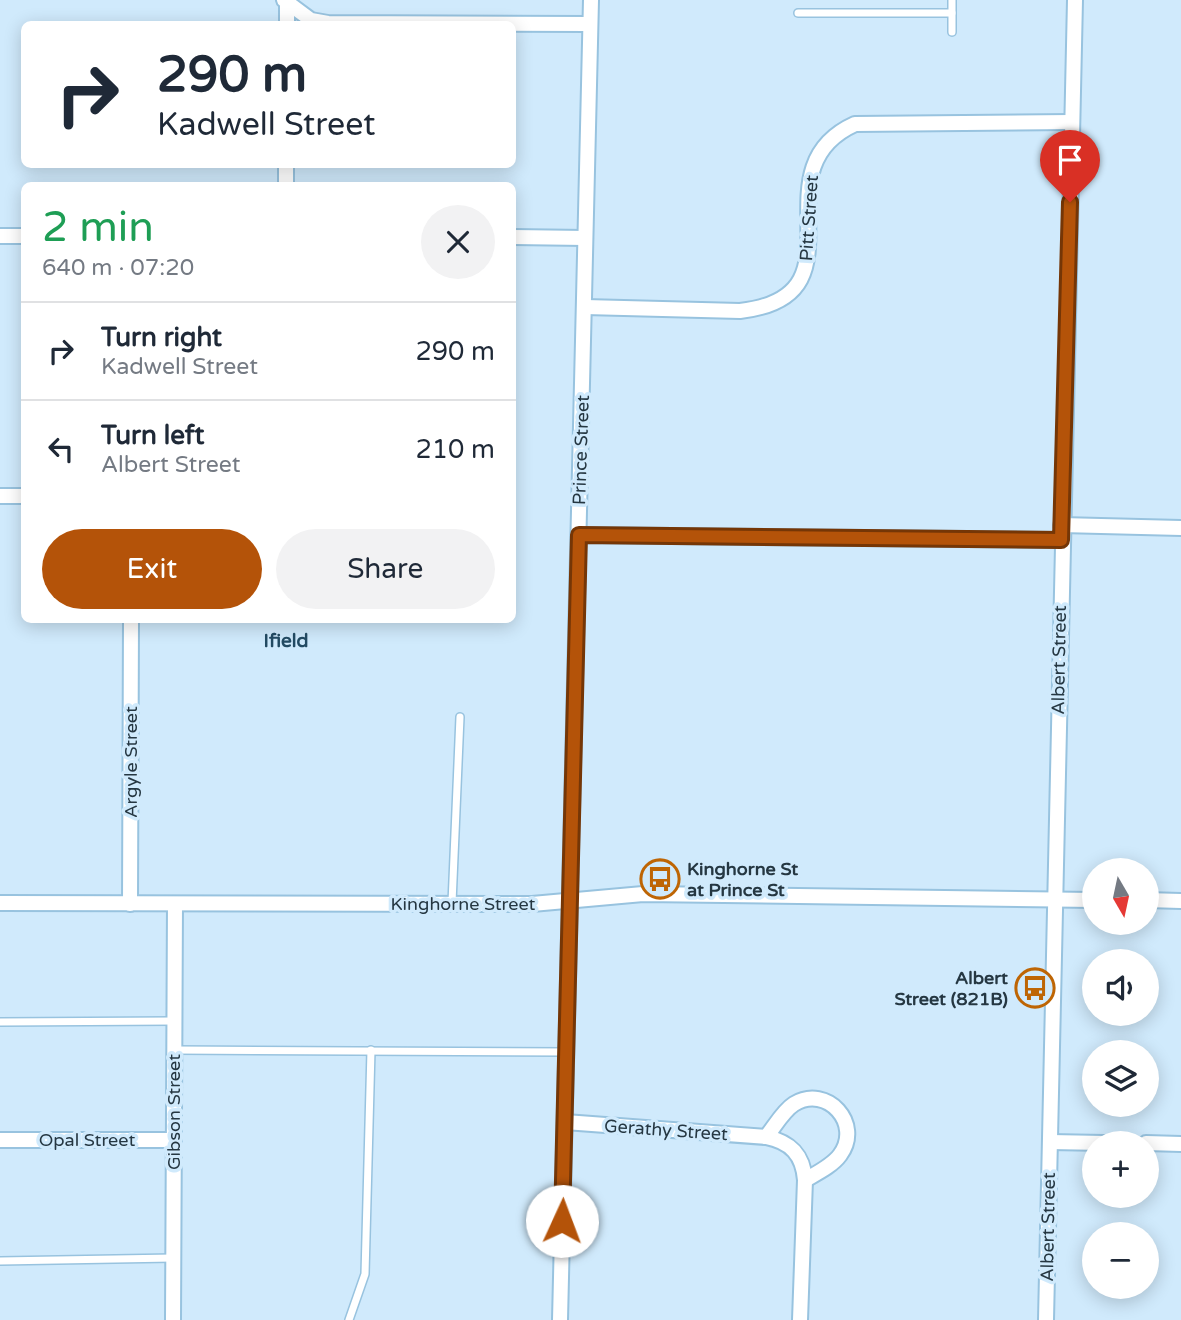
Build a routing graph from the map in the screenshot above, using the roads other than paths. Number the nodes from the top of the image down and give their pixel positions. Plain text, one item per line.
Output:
1 (591, 0) edge
2 (952, 0) edge
3 (1075, 0) edge
4 (285, 3) edge
5 (798, 13) dead end
6 (952, 13) junction
7 (287, 21) edge
8 (317, 21) edge
9 (516, 23) edge
10 (590, 23) junction
11 (952, 32) dead end
12 (1072, 122) junction
13 (0, 236) edge
14 (21, 236) edge
15 (516, 237) edge
16 (585, 238) junction
17 (585, 307) junction
18 (0, 496) edge
19 (21, 496) edge
20 (1181, 527) edge
21 (1061, 532) junction
22 (579, 535) junction
23 (131, 623) edge
24 (460, 718) dead end
25 (1054, 899) junction
26 (1082, 900) edge
27 (1159, 900) edge
28 (1181, 901) edge
29 (570, 902) junction
30 (0, 903) edge
31 (130, 904) junction
32 (175, 904) junction
33 (452, 904) junction
34 (174, 1021) junction
35 (0, 1022) edge
36 (174, 1050) junction
37 (371, 1050) junction
38 (567, 1052) junction
39 (565, 1122) junction
40 (766, 1137) junction
41 (0, 1140) edge
42 (173, 1140) junction
43 (1050, 1142) junction
44 (1082, 1143) edge
45 (1159, 1143) edge
46 (1181, 1144) edge
47 (805, 1180) junction
48 (173, 1258) junction
49 (0, 1261) edge
50 (173, 1320) edge
51 (349, 1320) edge
52 (560, 1320) edge
53 (800, 1320) edge
54 (1046, 1320) edge

1 - 10 street, Prince Street
2 - 6 lane
3 - 12 street, Albert Street
4 - 7 street
4 - 8 street
5 - 6 lane
6 - 11 lane
9 - 10 street
10 - 16 street, Prince Street
12 - 17 street, Pitt Street
12 - 21 street, Albert Street
13 - 14 street
15 - 16 street
16 - 17 street, Prince Street
17 - 22 street, Prince Street
18 - 19 street
20 - 21 street
21 - 22 street
21 - 25 street, Albert Street
22 - 29 street, Prince Street
23 - 31 street, Argyle Street
24 - 33 lane
25 - 26 street, Kinghorne Street
25 - 29 street, Kinghorne Street
25 - 43 street, Albert Street
27 - 28 street
29 - 33 street, Kinghorne Street
29 - 38 street, Prince Street
30 - 31 street, Kinghorne Street
31 - 32 street, Kinghorne Street
32 - 33 street, Kinghorne Street
32 - 34 street, Gibson Street
34 - 35 lane
34 - 36 street, Gibson Street
36 - 37 lane
36 - 42 street, Gibson Street
37 - 38 lane
37 - 51 lane
38 - 39 street, Prince Street
39 - 40 street, Gerathy Street
39 - 52 street, Prince Street
40 - 47 street, Gerathy Street
40 - 47 street
41 - 42 street, Opal Street
42 - 48 street, Gibson Street
43 - 44 street
43 - 54 street, Albert Street
45 - 46 street
47 - 53 street, Gerathy Street
48 - 49 lane
48 - 50 street, Gibson Street

